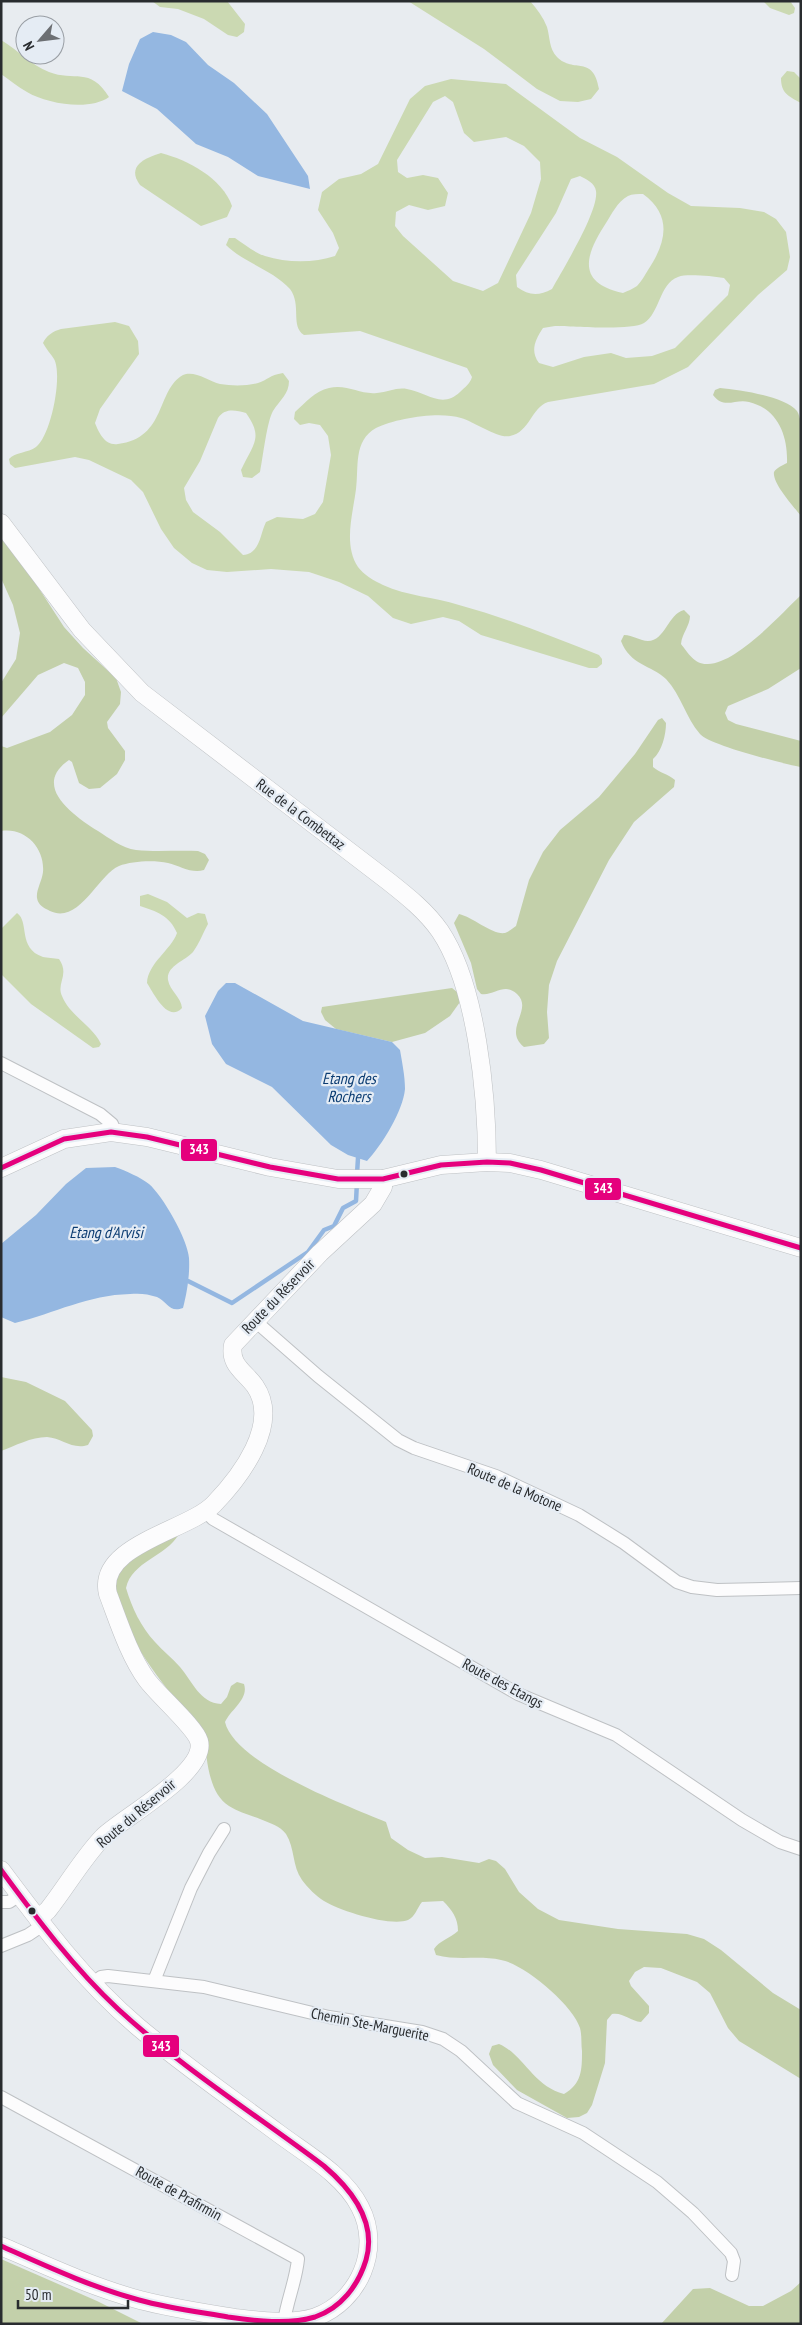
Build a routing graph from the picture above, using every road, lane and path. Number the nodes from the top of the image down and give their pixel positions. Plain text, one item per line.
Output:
1 (1, 523) edge
2 (1, 1063) edge
3 (115, 1132) junction
4 (487, 1162) junction
5 (1, 1168) edge
6 (383, 1179) junction
7 (801, 1248) edge
8 (254, 1320) junction
9 (206, 1512) junction
10 (801, 1588) edge
11 (224, 1829) dead end
12 (801, 1849) edge
13 (1, 1870) edge
14 (20, 1895) junction
15 (1, 1902) edge
16 (41, 1922) junction
17 (1, 1946) edge
18 (154, 1981) junction
19 (92, 1984) junction
20 (1, 2097) edge
21 (1, 2246) edge
22 (732, 2275) dead end
23 (284, 2322) junction

1 - 4 street, Rue de la Combettaz
2 - 3 street
3 - 5 street
3 - 6 street
4 - 6 street
4 - 7 street
6 - 8 street, Route du Réservoir
8 - 9 street, Route du Réservoir
8 - 10 street, Route de la Motone
9 - 12 street, Route des Etangs
9 - 16 street, Route du Réservoir
11 - 18 street
13 - 14 street
14 - 15 street
14 - 16 street
16 - 17 street
16 - 19 street
18 - 19 street, Chemin Ste-Marguerite
18 - 22 street, Chemin Ste-Marguerite
19 - 23 street
20 - 23 street, Route de Prafirmin
21 - 23 street

